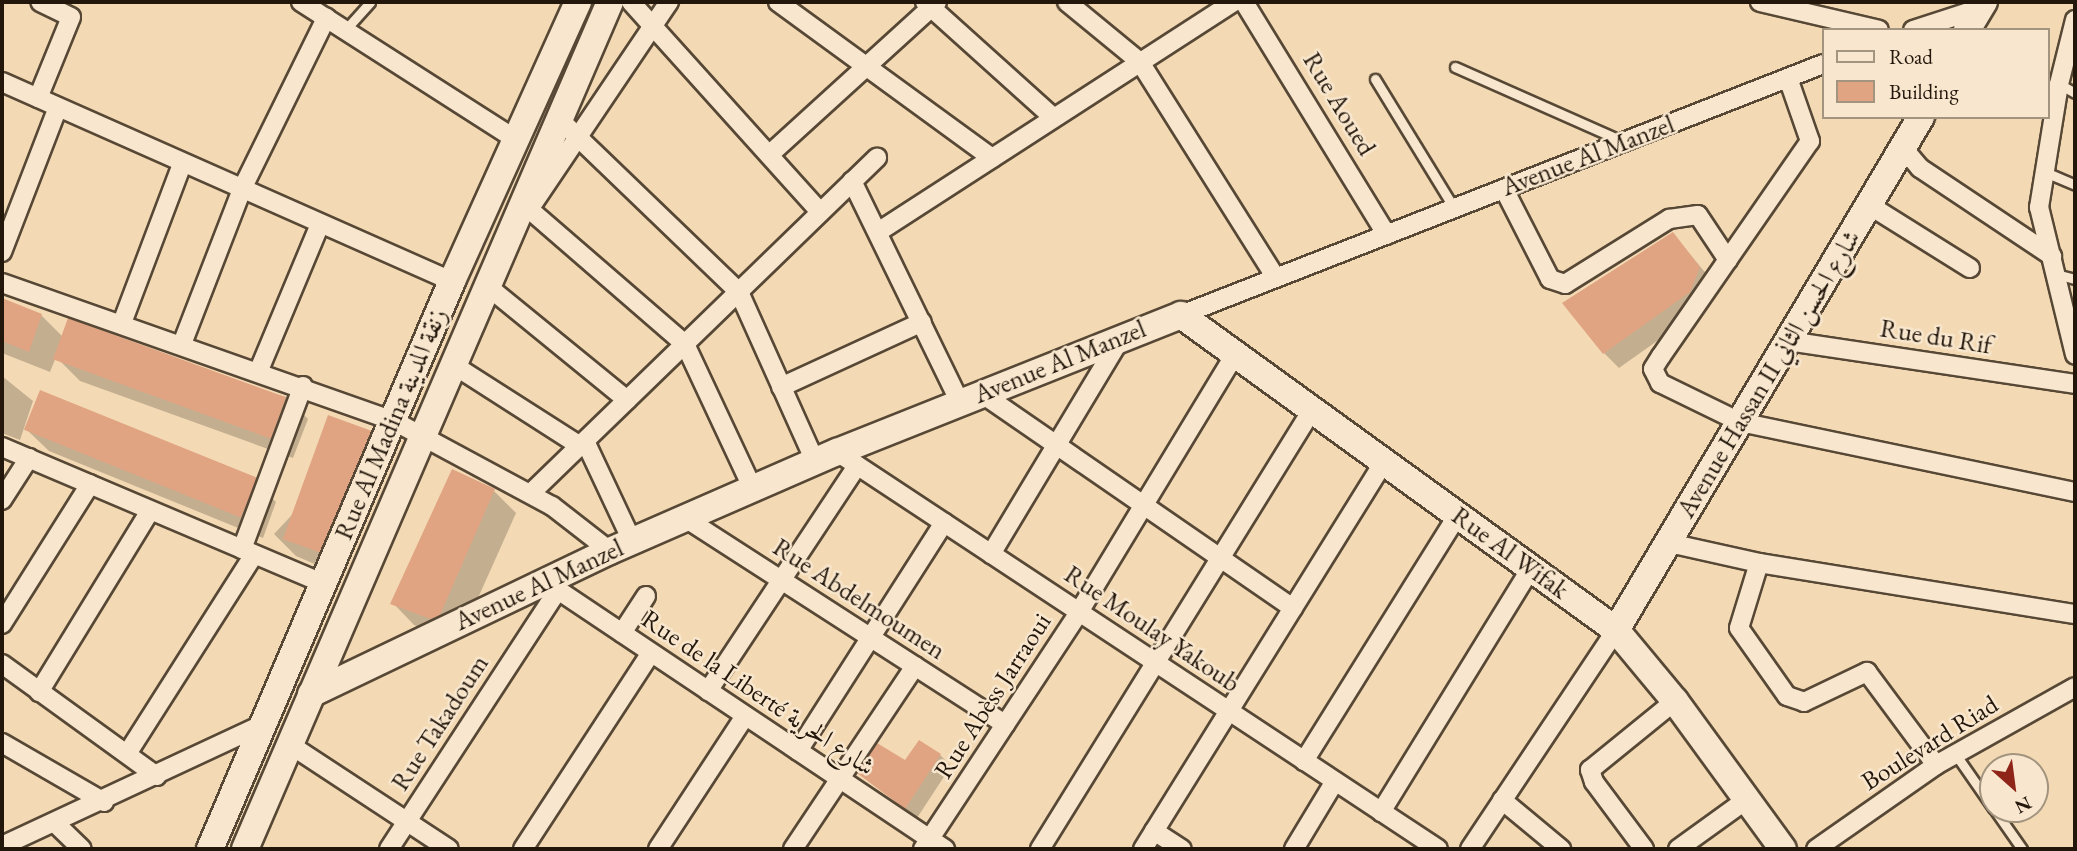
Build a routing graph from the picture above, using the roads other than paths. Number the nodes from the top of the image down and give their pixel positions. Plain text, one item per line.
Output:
1 (40, 2) edge
2 (301, 2) edge
3 (370, 2) edge
4 (578, 2) edge
5 (610, 2) edge
6 (631, 2) edge
7 (669, 2) edge
8 (778, 2) edge
9 (1067, 2) edge
10 (1233, 2) edge
11 (1244, 2) edge
12 (1760, 2) edge
13 (931, 4) edge
14 (1976, 14) edge
15 (326, 18) junction
16 (2075, 20) edge
17 (653, 27) junction
18 (1870, 28) edge
19 (1921, 28) edge
20 (346, 29) junction
21 (1140, 62) junction
22 (1822, 64) edge
23 (866, 66) junction
24 (1455, 66) dead end
25 (1788, 78) junction
26 (1375, 79) dead end
27 (2, 82) edge
28 (2059, 84) junction
29 (2075, 93) edge
30 (38, 98) junction
31 (58, 107) junction
32 (1054, 118) junction
33 (559, 119) junction
34 (1919, 119) edge
35 (514, 138) junction
36 (579, 138) junction
37 (1623, 142) junction
38 (1903, 149) junction
39 (769, 155) junction
40 (877, 158) dead end
41 (992, 158) junction
42 (183, 164) junction
43 (2043, 171) junction
44 (852, 181) junction
45 (2075, 185) edge
46 (1504, 188) junction
47 (242, 189) junction
48 (1869, 205) junction
49 (526, 206) junction
50 (1454, 208) junction
51 (820, 212) junction
52 (320, 224) junction
53 (878, 232) junction
54 (1387, 235) junction
55 (2, 252) edge
56 (1728, 260) junction
57 (2053, 265) junction
58 (1970, 268) dead end
59 (1276, 278) junction
60 (2075, 279) edge
61 (452, 281) junction
62 (2, 283) edge
63 (486, 285) junction
64 (738, 292) junction
65 (1181, 315) junction
66 (922, 322) junction
67 (122, 323) junction
68 (1121, 338) junction
69 (1788, 341) junction
70 (182, 344) junction
71 (685, 344) junction
72 (1235, 354) junction
73 (2075, 355) edge
74 (452, 364) junction
75 (259, 370) junction
76 (2075, 384) edge
77 (303, 386) junction
78 (782, 387) junction
79 (971, 397) junction
80 (627, 400) junction
81 (1312, 410) junction
82 (394, 421) junction
83 (1740, 422) junction
84 (422, 434) junction
85 (582, 443) junction
86 (1058, 446) junction
87 (2, 447) edge
88 (29, 458) junction
89 (836, 460) junction
90 (1384, 462) junction
91 (90, 484) junction
92 (753, 489) junction
93 (2075, 492) edge
94 (531, 493) junction
95 (2, 500) edge
96 (1144, 505) junction
97 (150, 511) junction
98 (1458, 515) junction
99 (685, 518) junction
100 (944, 523) junction
101 (1669, 543) junction
102 (621, 546) junction
103 (248, 552) junction
104 (991, 554) junction
105 (1220, 557) junction
106 (1759, 562) junction
107 (1531, 568) junction
108 (782, 582) junction
109 (322, 583) junction
110 (550, 585) junction
111 (646, 596) dead end
112 (1293, 608) junction
113 (1079, 612) junction
114 (2075, 614) edge
115 (2, 624) edge
116 (1616, 630) junction
117 (622, 634) junction
118 (871, 638) junction
119 (652, 653) junction
120 (1154, 662) junction
121 (2, 664) edge
122 (915, 666) junction
123 (2075, 687) edge
124 (708, 691) junction
125 (39, 692) junction
126 (311, 694) junction
127 (1675, 701) junction
128 (1228, 711) junction
129 (746, 716) junction
130 (1005, 724) junction
131 (259, 726) junction
132 (2, 743) edge
133 (289, 744) junction
134 (798, 751) junction
135 (127, 754) junction
136 (1956, 755) junction
137 (1304, 761) junction
138 (1937, 765) junction
139 (157, 776) junction
140 (839, 779) junction
141 (1335, 781) junction
142 (1979, 788) edge
143 (1502, 800) junction
144 (1746, 800) junction
145 (104, 802) junction
146 (1381, 812) junction
147 (407, 821) junction
148 (55, 823) junction
149 (2004, 823) edge
150 (1154, 831) junction
151 (2, 846) edge
152 (933, 846) edge
153 (82, 849) edge
154 (210, 849) edge
155 (245, 849) edge
156 (389, 849) edge
157 (449, 849) edge
158 (523, 849) edge
159 (658, 849) edge
160 (793, 849) edge
161 (1040, 849) edge
162 (1143, 849) edge
163 (1182, 849) edge
164 (1294, 849) edge
165 (1438, 849) edge
166 (1470, 849) edge
167 (1561, 849) edge
168 (1644, 849) edge
169 (1678, 849) edge
170 (1783, 849) edge
171 (1816, 849) edge
172 (2022, 849) edge

1 - 30 street
2 - 15 street
3 - 20 lane
4 - 35 street, Rue Al Madina زنقة المدينة
5 - 33 street, Rue Al Madina زنقة المدينة
6 - 17 street
7 - 17 street
8 - 23 street
9 - 21 street
10 - 21 street
11 - 54 street, Rue Aoued
12 - 18 street
13 - 23 street
13 - 32 street
14 - 19 street
15 - 20 street
15 - 47 street
16 - 28 street
17 - 36 street
17 - 39 street
20 - 35 street
21 - 32 street
21 - 59 street
22 - 25 street, Avenue Al Manzel
23 - 39 street
23 - 41 street
24 - 37 lane
25 - 37 street, Avenue Al Manzel
25 - 56 street
26 - 50 lane
27 - 30 street
28 - 29 lane
28 - 43 street
30 - 31 street
31 - 42 street
31 - 55 street
32 - 41 street
33 - 36 street
33 - 49 street, Rue Al Madina زنقة المدينة
34 - 38 street, Avenue Hassan II شارع الحسن الثاني
35 - 61 street, Rue Al Madina زنقة المدينة
36 - 49 street
36 - 64 street
37 - 46 street, Avenue Al Manzel
38 - 48 street, Avenue Hassan II شارع الحسن الثاني
38 - 57 street
39 - 51 street
40 - 44 street
41 - 53 street
42 - 47 street
42 - 67 street
43 - 45 lane
43 - 57 street
44 - 51 street
44 - 53 street
46 - 50 street, Avenue Al Manzel
46 - 56 street
47 - 52 street
47 - 70 street
48 - 58 street
48 - 69 street, Avenue Hassan II شارع الحسن الثاني
49 - 63 street, Rue Al Madina زنقة المدينة
49 - 71 street
50 - 54 street, Avenue Al Manzel
51 - 64 street
52 - 61 street
52 - 75 street
53 - 66 street
54 - 59 street, Avenue Al Manzel
56 - 83 street
57 - 60 lane
57 - 73 street
59 - 65 street, Avenue Al Manzel
61 - 82 street, Rue Al Madina زنقة المدينة
62 - 67 street
63 - 74 street, Rue Al Madina زنقة المدينة
63 - 80 street
64 - 71 street
64 - 78 street
65 - 68 street, Avenue Al Manzel
65 - 72 street, Rue Al Wifak
66 - 78 street
66 - 79 street
67 - 70 street
68 - 79 street, Avenue Al Manzel
68 - 86 street
69 - 76 street, Rue du Rif
69 - 83 street, Avenue Hassan II شارع الحسن الثاني
70 - 75 street
71 - 80 street
71 - 92 street
72 - 81 street, Rue Al Wifak
72 - 96 street, Rue Abèss Jarraoui
74 - 84 street, Rue Al Madina زنقة المدينة
74 - 85 street
75 - 77 street
77 - 82 street
77 - 103 street
78 - 89 street
79 - 86 street
79 - 89 street, Avenue Al Manzel
80 - 85 street
81 - 90 street, Rue Al Wifak
81 - 105 street
82 - 84 street
82 - 109 street, Rue Al Madina زنقة المدينة
83 - 93 street
83 - 101 street, Avenue Hassan II شارع الحسن الثاني
84 - 94 street
84 - 126 street, Rue Al Madina زنقة المدينة
85 - 94 street
85 - 102 street
86 - 96 street
86 - 104 street
87 - 88 street
88 - 91 street
88 - 95 street
89 - 92 street, Avenue Al Manzel
89 - 100 street, Rue Moulay Yakoub
89 - 108 street
90 - 98 street, Rue Al Wifak
90 - 112 street
91 - 97 street
91 - 115 street
92 - 99 street, Avenue Al Manzel
94 - 102 street
96 - 105 street
96 - 113 street, Rue Abèss Jarraoui
97 - 103 street
97 - 125 street
98 - 107 street, Rue Al Wifak
98 - 137 street
99 - 102 street, Avenue Al Manzel
99 - 108 street, Rue Abdelmoumen
100 - 104 street, Rue Moulay Yakoub
100 - 118 street
101 - 106 street
101 - 116 street, Avenue Hassan II شارع الحسن الثاني
102 - 110 street, Avenue Al Manzel
103 - 109 street
103 - 135 street
104 - 113 street, Rue Moulay Yakoub
105 - 112 street
105 - 120 street
106 - 114 street
106 - 138 street
107 - 116 street, Rue Al Wifak
107 - 146 street
108 - 118 street, Rue Abdelmoumen
108 - 124 street
109 - 131 street, Rue Al Madina زنقة المدينة
110 - 117 street, Rue de la Liberté شارع الحرية
110 - 126 street, Avenue Al Manzel
110 - 147 street, Rue Takadoum
111 - 117 street
112 - 128 street
113 - 120 street, Rue Moulay Yakoub
113 - 130 street, Rue Abèss Jarraoui
116 - 127 street, Rue Al Wifak
116 - 143 street
117 - 119 street, Rue de la Liberté شارع الحرية
118 - 122 street, Rue Abdelmoumen
118 - 134 street
119 - 124 street, Rue de la Liberté شارع الحرية
119 - 158 street
120 - 128 street, Rue Moulay Yakoub
120 - 161 street
121 - 125 street
122 - 130 street, Rue Abdelmoumen
122 - 140 street
123 - 136 street, Boulevard Riad
124 - 129 street, Rue de la Liberté شارع الحرية
125 - 135 street
126 - 133 street, Rue Al Madina زنقة المدينة
127 - 144 street, Rue Al Wifak
127 - 168 street
128 - 137 street, Rue Moulay Yakoub
128 - 150 street
129 - 134 street, Rue de la Liberté شارع الحرية
129 - 159 street
130 - 152 street, Rue Abèss Jarraoui
131 - 139 street
131 - 154 street, Rue Al Madina زنقة المدينة
132 - 145 street
133 - 147 street
133 - 155 street, Rue Al Madina زنقة المدينة
134 - 140 street, Rue de la Liberté شارع الحرية
135 - 139 street
136 - 138 street, Boulevard Riad
136 - 142 lane
137 - 141 street, Rue Moulay Yakoub
138 - 171 street, Boulevard Riad
139 - 145 street
140 - 152 street, Rue de la Liberté شارع الحرية
140 - 160 street
141 - 146 street, Rue Moulay Yakoub
141 - 164 street
143 - 166 street
143 - 167 street
144 - 169 street
144 - 170 street, Rue Al Wifak
145 - 148 street
146 - 165 street, Rue Moulay Yakoub
147 - 156 street, Rue Takadoum
147 - 157 street
148 - 151 street
148 - 153 street
149 - 172 lane
150 - 162 street
150 - 163 street

